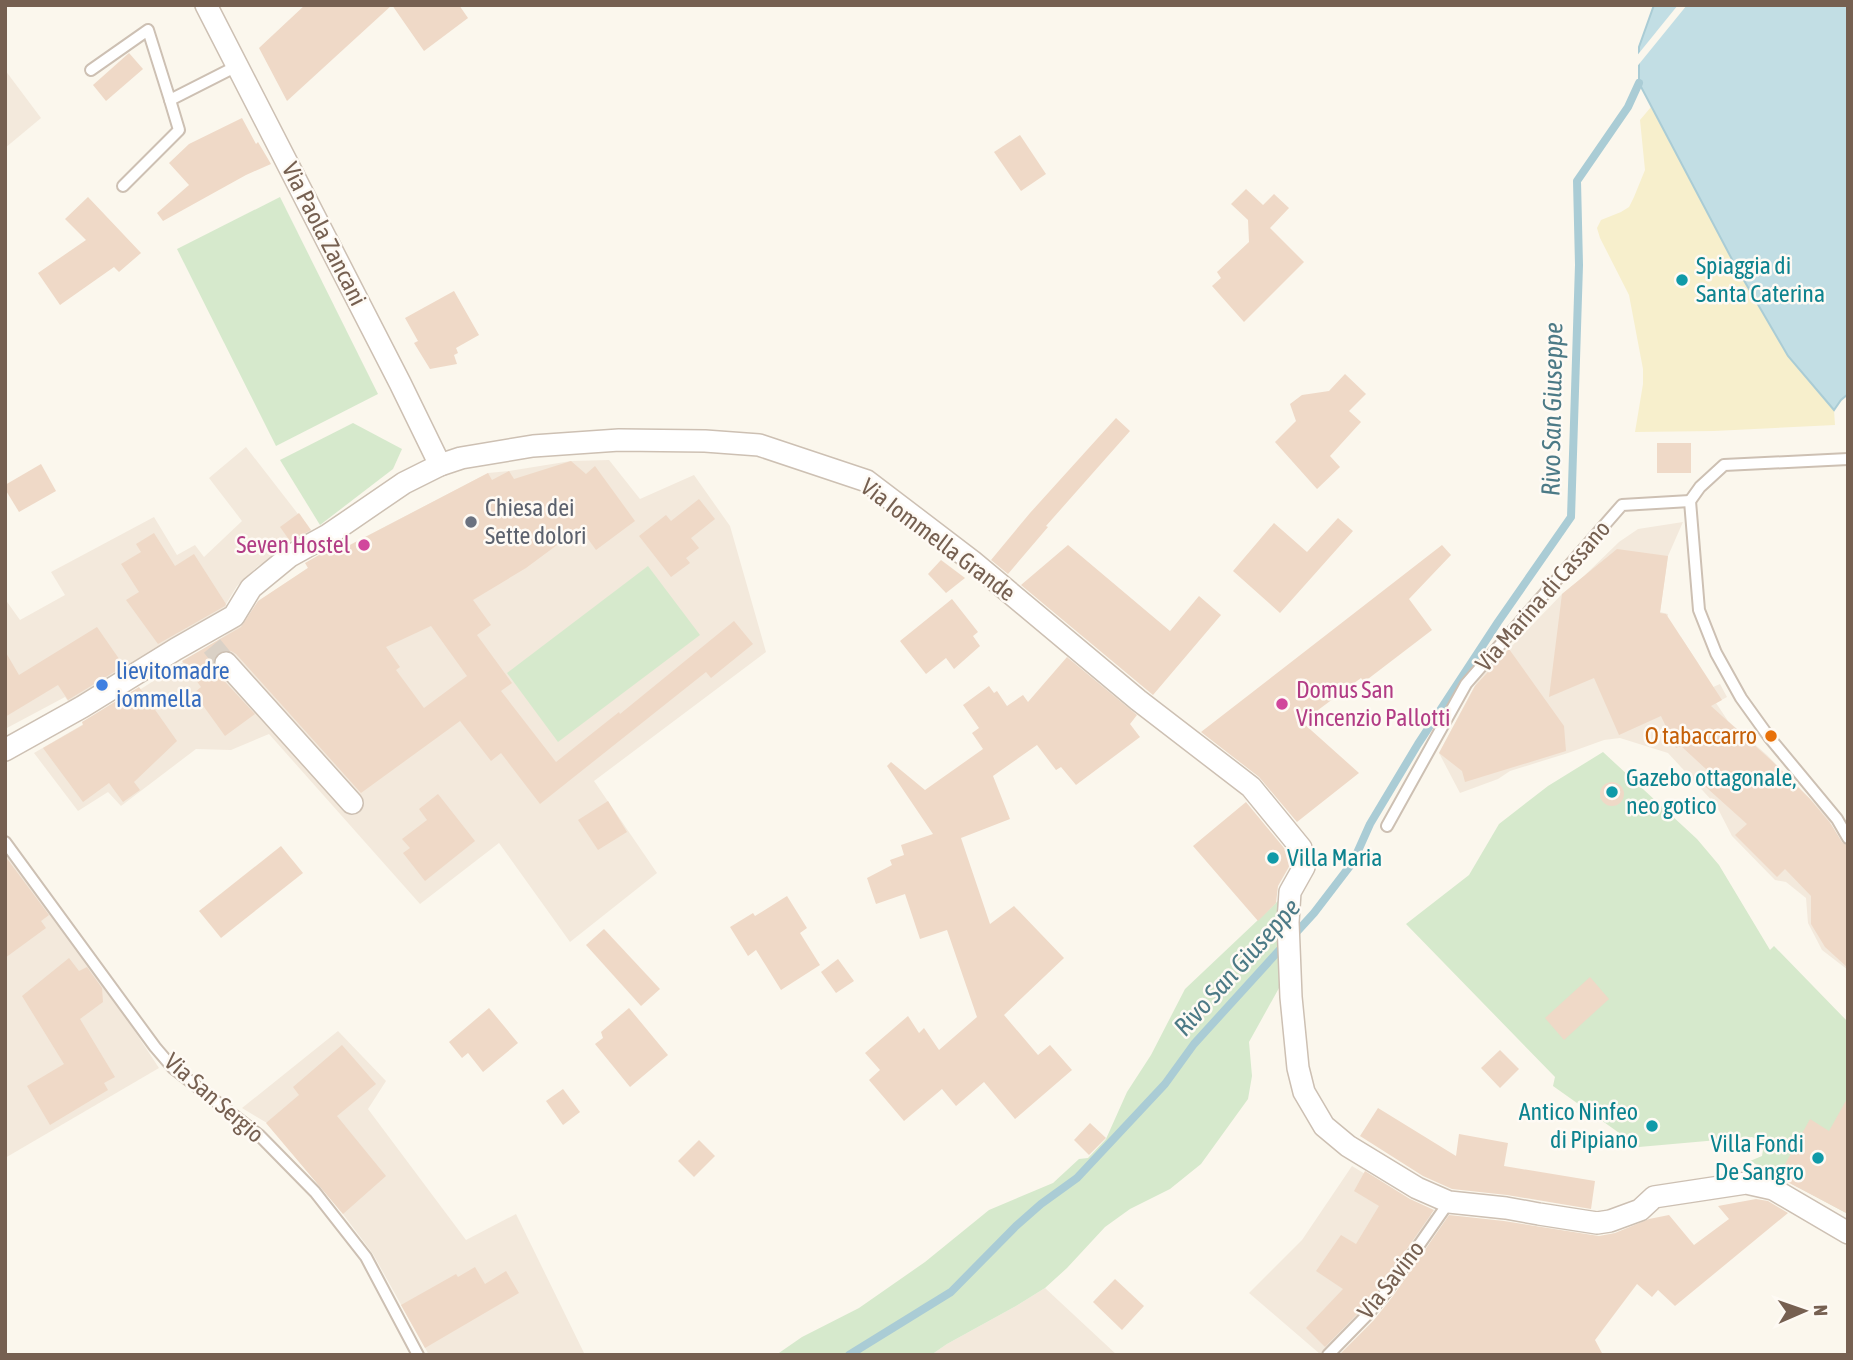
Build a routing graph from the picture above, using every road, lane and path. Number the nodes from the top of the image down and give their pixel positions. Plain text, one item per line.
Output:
1 (206, 5) edge
2 (237, 66) junction
3 (91, 70) dead end
4 (170, 100) junction
5 (123, 186) dead end
6 (1848, 459) edge
7 (440, 464) junction
8 (1690, 500) junction
9 (214, 647) junction
10 (5, 750) edge
11 (352, 803) dead end
12 (1387, 826) dead end
13 (1848, 838) edge
14 (5, 842) edge
15 (1450, 1202) junction
16 (1848, 1233) edge
17 (418, 1355) edge
18 (1328, 1355) edge

1 - 2 street, Via Paola Zancani
2 - 4 lane
2 - 7 street, Via Paola Zancani
3 - 4 lane
4 - 5 lane
6 - 8 lane
7 - 9 street, Via Iommella Grande
7 - 15 street, Via Iommella Grande
8 - 12 lane, Via Marina di Cassano
8 - 13 lane
9 - 10 street, Via Iommella Grande
9 - 11 street
14 - 17 lane, Via San Sergio
15 - 16 street, Via Iommella Grande
15 - 18 lane, Via Savino

